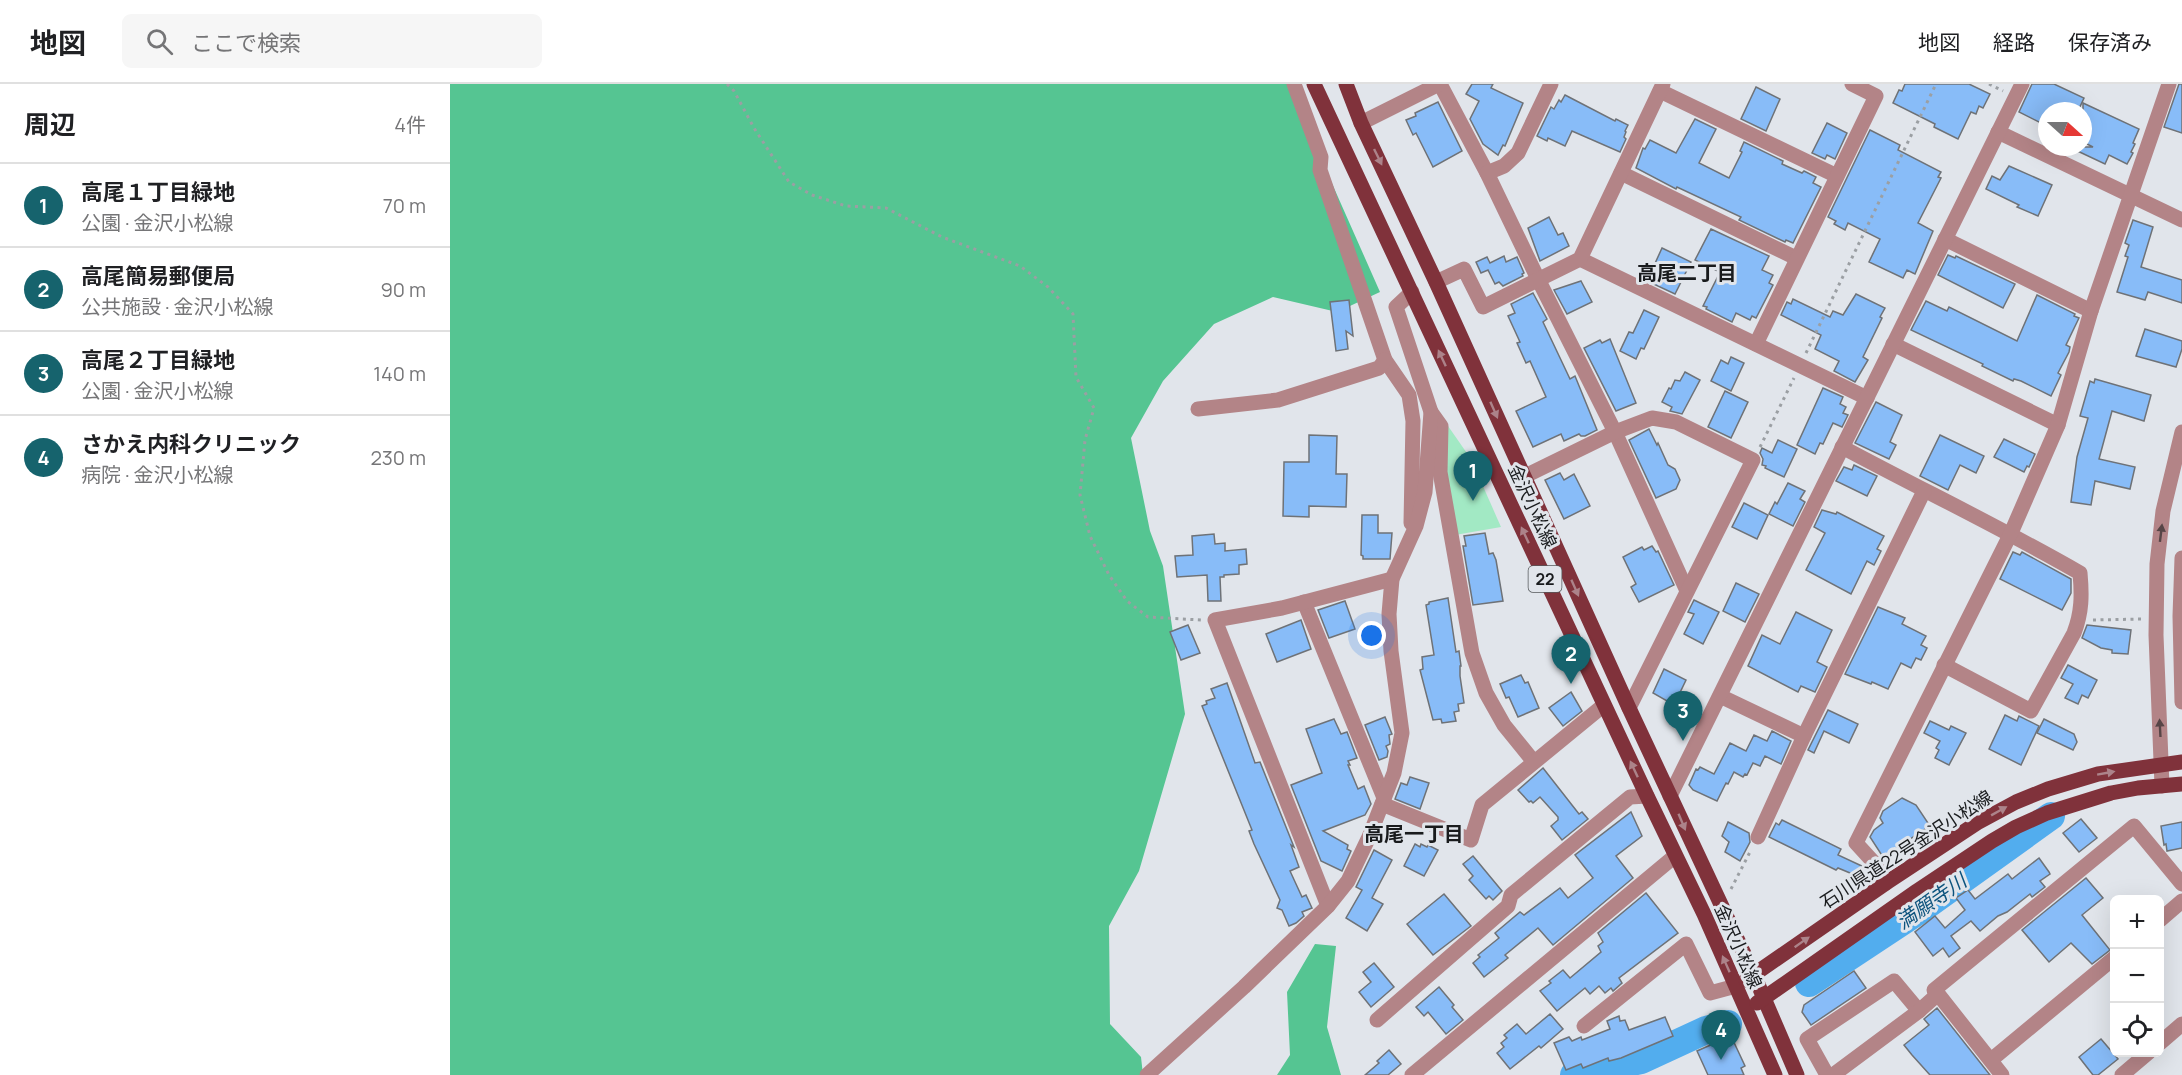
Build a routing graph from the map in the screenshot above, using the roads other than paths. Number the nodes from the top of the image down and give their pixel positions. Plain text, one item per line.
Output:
1 (1294, 84) edge
2 (1314, 84) edge
3 (1346, 84) edge
4 (1439, 84) edge
5 (1551, 84) edge
6 (1852, 84) edge
7 (2022, 84) edge
8 (2169, 84) edge
9 (1662, 87) edge
10 (1361, 123) junction
11 (1998, 132) junction
12 (1487, 172) junction
13 (1621, 173) junction
14 (1837, 176) junction
15 (2130, 195) junction
16 (2182, 220) edge
17 (1945, 239) junction
18 (1580, 258) junction
19 (1796, 258) junction
20 (1538, 279) junction
21 (1436, 282) junction
22 (1412, 292) junction
23 (2091, 310) junction
24 (1756, 344) junction
25 (1893, 344) junction
26 (1385, 360) junction
27 (1867, 398) junction
28 (1198, 409) dead end
29 (1431, 412) junction
30 (2058, 425) junction
31 (1616, 432) junction
32 (2182, 432) edge
33 (1842, 447) junction
34 (1524, 476) junction
35 (1924, 491) junction
36 (2011, 533) junction
37 (1410, 538) junction
38 (2182, 558) edge
39 (1392, 579) junction
40 (1687, 591) junction
41 (1304, 602) junction
42 (1944, 665) junction
43 (1720, 696) junction
44 (2182, 702) edge
45 (1604, 705) junction
46 (1629, 708) junction
47 (1804, 736) junction
48 (1534, 762) junction
49 (2182, 762) edge
50 (2162, 765) junction
51 (2182, 784) edge
52 (2162, 786) junction
53 (1647, 796) junction
54 (1671, 796) junction
55 (1383, 801) junction
56 (1758, 837) road end
57 (1675, 855) junction
58 (1886, 883) junction
59 (2182, 884) edge
60 (2182, 902) edge
61 (1328, 906) junction
62 (2164, 917) edge
63 (2110, 962) edge
64 (1754, 975) junction
65 (1736, 986) junction
66 (1938, 994) junction
67 (1764, 999) junction
68 (1747, 1010) junction
69 (1919, 1011) junction
70 (1377, 1020) dead end
71 (2182, 1024) edge
72 (1584, 1026) dead end
73 (2164, 1040) edge
74 (2144, 1057) edge
75 (1991, 1060) junction
76 (1147, 1075) edge
77 (1412, 1075) edge
78 (1775, 1075) edge
79 (1797, 1075) edge
80 (1827, 1075) edge
81 (1833, 1075) edge
82 (2002, 1075) edge
83 (2122, 1075) edge

1 - 26 street
2 - 22 main road, 金沢小松線 / 22
3 - 10 main road, 金沢小松線 / 22
4 - 10 street
4 - 12 street
5 - 12 street
6 - 14 street
7 - 11 street
8 - 15 street
9 - 13 street
9 - 14 street
10 -> 21 main road, 金沢小松線 / 22
11 - 15 street
11 - 17 street
12 - 20 street
13 - 18 street
13 - 19 street
14 - 19 street
15 - 16 street
15 - 23 street
17 - 23 street
17 - 25 street
18 - 20 street
18 - 24 street
19 - 24 street
20 - 21 street
20 - 31 street
21 -> 34 main road, 金沢小松線 / 22
22 - 29 street
45 -> 22 main road, 金沢小松線 / 22
23 - 30 street
24 - 27 street
25 - 27 street
25 - 30 street
26 - 28 street
26 - 37 street
27 - 33 street
29 - 37 street
29 - 48 street
30 - 36 street
31 - 34 street
31 - 40 street
31 - 40 street
50 -> 32 street
33 - 35 street
33 - 43 street
34 -> 46 main road, 金沢小松線 / 22
35 - 36 street
35 - 47 street
36 - 42 street
36 - 42 street
37 - 39 street
38 - 44 street
39 - 41 street
39 - 55 street
40 - 46 street
41 - 55 street
41 - 61 street
42 - 58 street
43 - 47 street
43 - 54 street
45 - 48 street
53 -> 45 main road, 金沢小松線 / 22
46 - 54 main road, 金沢小松線 / 22
47 - 56 street
48 - 55 street
49 - 50 main road, 石川県道22号金沢小松線
50 - 52 street
58 -> 50 main road, 石川県道22号金沢小松線
51 - 52 main road
52 - 67 main road
53 - 57 main road, 金沢小松線 / 22
53 - 70 street
54 -> 64 main road, 金沢小松線 / 22
55 - 61 street
65 -> 57 main road, 金沢小松線 / 22
57 - 77 street
64 -> 58 main road, 石川県道22号金沢小松線
59 - 66 street
60 - 62 street
61 - 76 street
63 - 75 street
64 - 65 main road, 石川県道22号金沢小松線
64 - 67 main road, 金沢小松線 / 22
65 - 68 main road, 金沢小松線 / 22
65 - 72 street
66 - 69 street
66 - 75 street
67 - 68 main road
67 - 79 main road, 金沢小松線 / 22
68 - 78 main road, 金沢小松線 / 22
69 - 80 street
69 - 81 street
71 - 73 street
74 - 83 street
75 - 82 street

